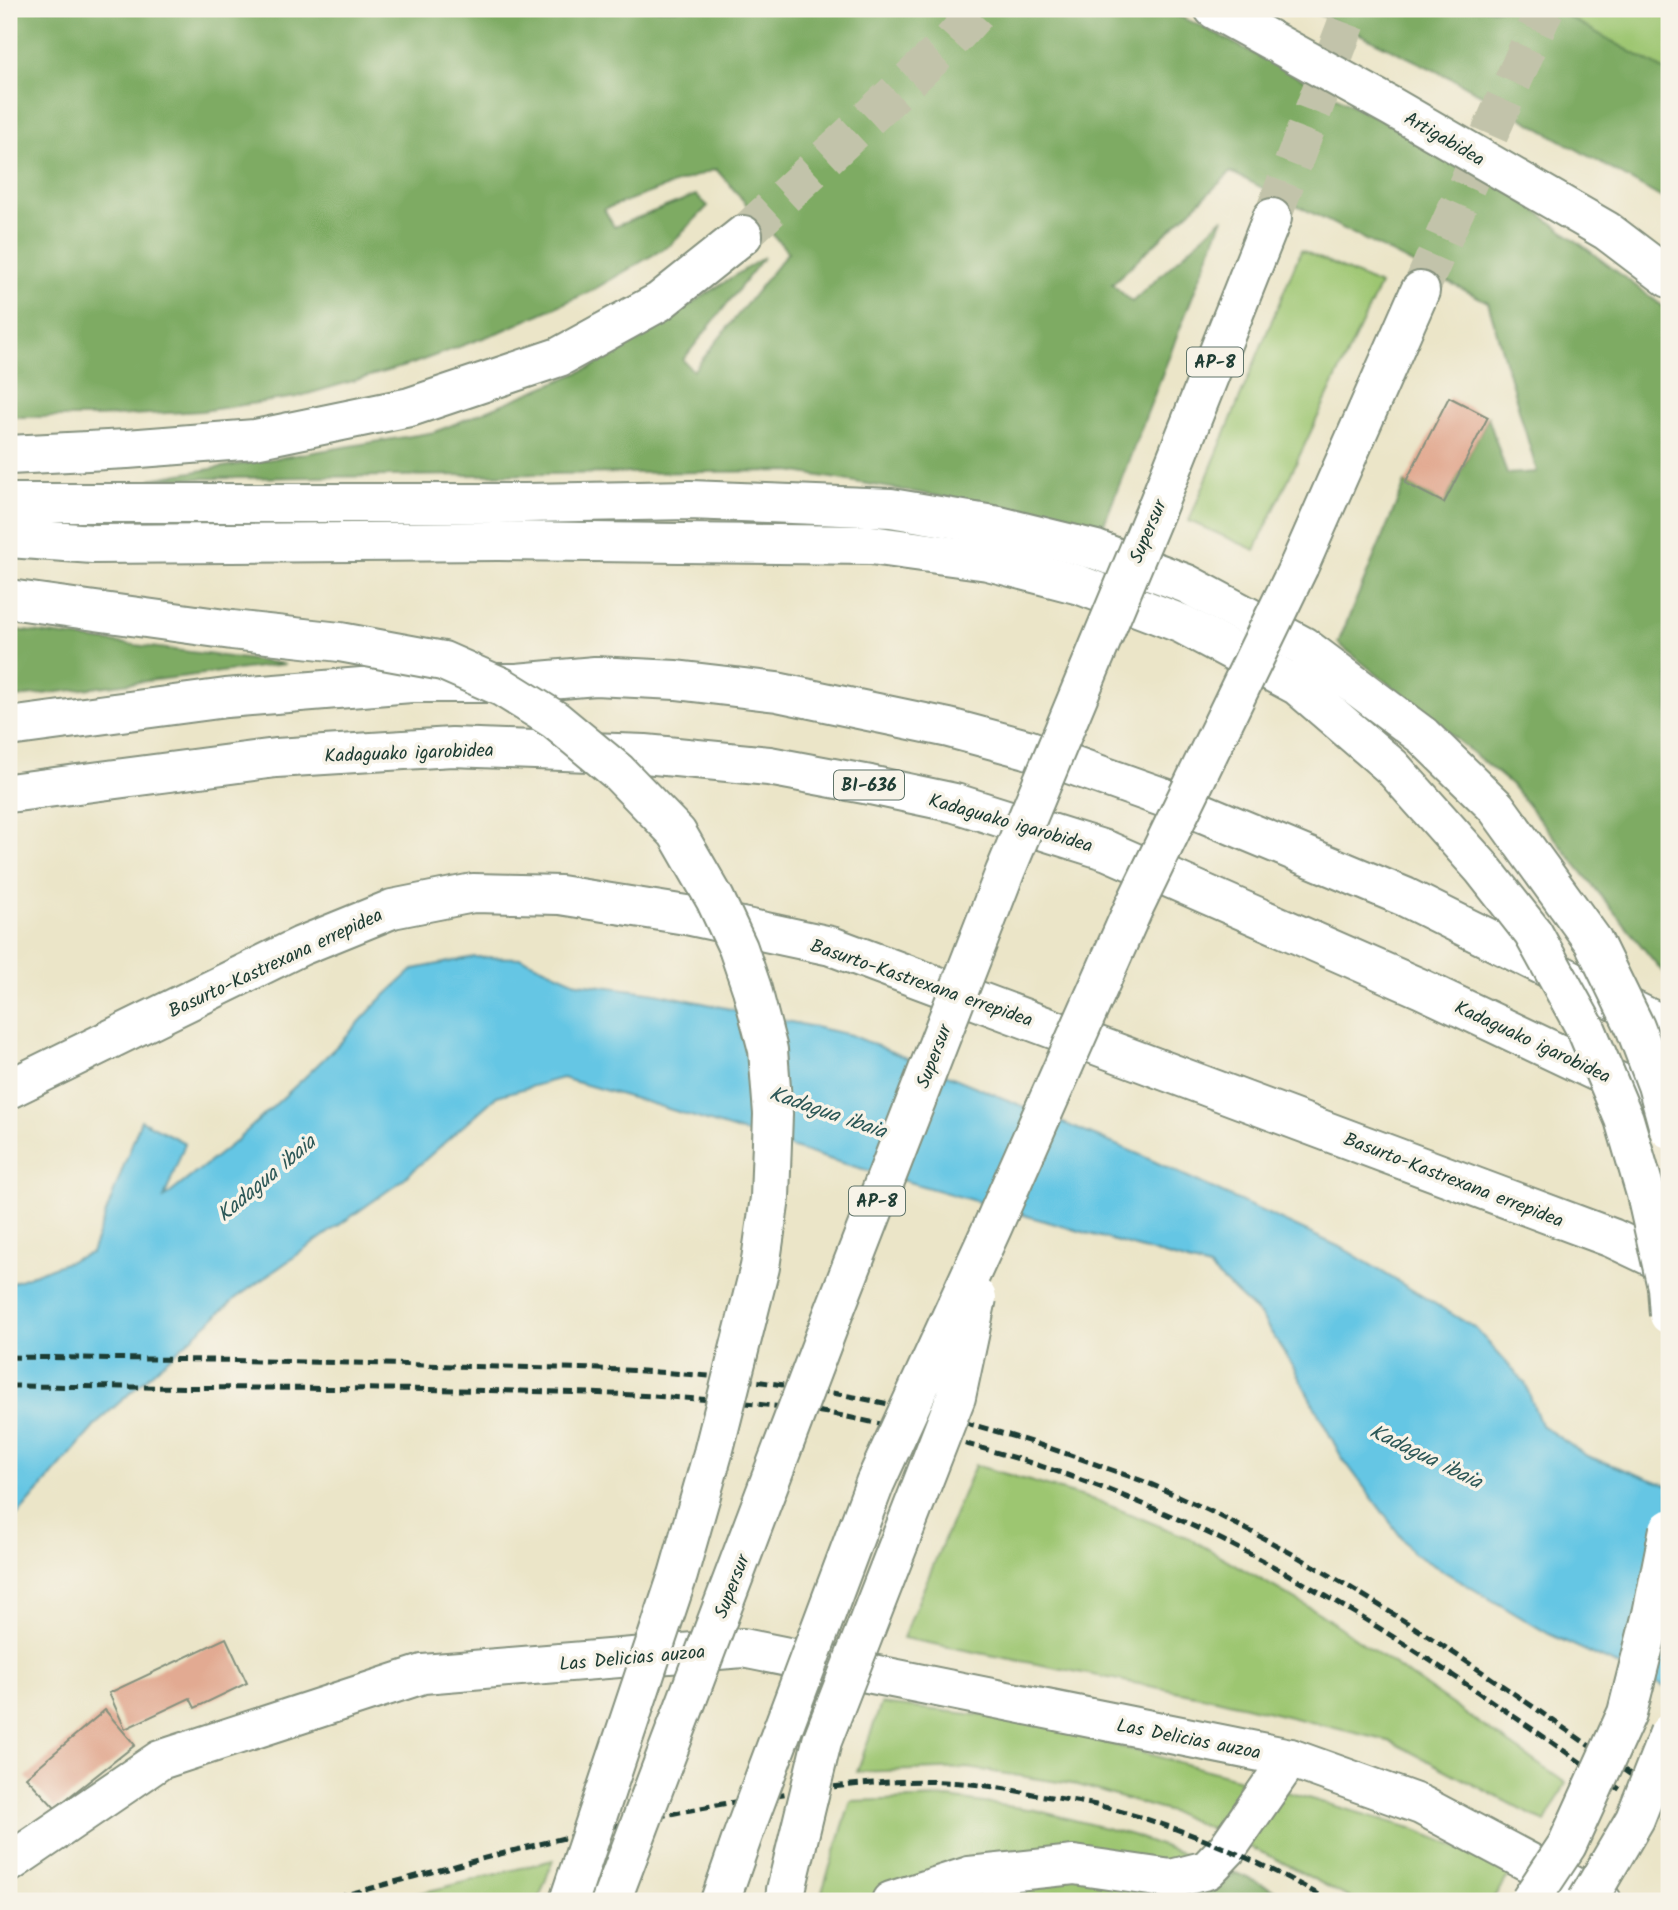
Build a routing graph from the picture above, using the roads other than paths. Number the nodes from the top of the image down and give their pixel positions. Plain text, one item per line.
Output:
1 (1214, 9) edge
2 (1272, 218) tunnel mouth
3 (743, 235) tunnel mouth
4 (1669, 278) edge
5 (1420, 291) tunnel mouth
6 (9, 455) edge
7 (9, 503) edge
8 (9, 538) edge
9 (9, 599) edge
10 (9, 727) edge
11 (9, 793) edge
12 (1669, 1028) edge
13 (9, 1089) edge
14 (1669, 1106) edge
15 (1669, 1129) edge
16 (992, 1228) junction
17 (1669, 1265) edge
18 (1669, 1315) edge
19 (1669, 1529) edge
20 (1669, 1733) edge
21 (1290, 1758) junction
22 (9, 1863) edge
23 (569, 1901) edge
24 (611, 1901) edge
25 (720, 1901) edge
26 (785, 1901) edge
27 (891, 1901) edge
28 (1530, 1901) edge
29 (1587, 1901) edge
30 (1602, 1901) edge

1 - 4 main road, Artigabidea
2 - 24 main road, Supersur / AP-8, bridge
3 - 6 main road
5 - 16 main road, bridge
7 - 15 main road, bridge
8 - 18 main road, bridge
9 - 23 main road, bridge
10 - 12 main road
11 - 14 main road, Kadaguako igarobidea / BI-636
13 - 17 main road, Basurto-Kastrexana errepidea
16 - 25 main road, bridge
16 - 26 main road, bridge
19 - 28 main road, bridge
20 - 29 main road, bridge
21 - 22 main road, Las Delicias auzoa
21 - 27 main road, Las Delicias auzoa
21 - 30 main road, Las Delicias auzoa

